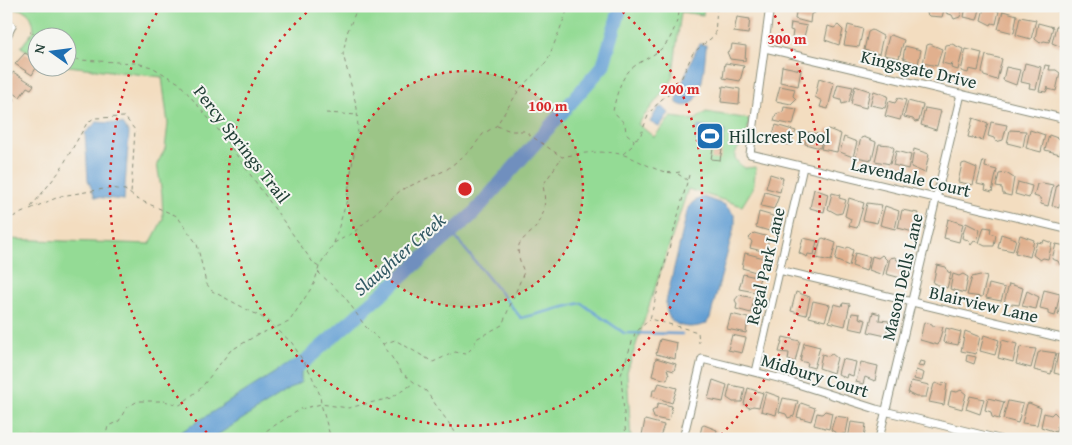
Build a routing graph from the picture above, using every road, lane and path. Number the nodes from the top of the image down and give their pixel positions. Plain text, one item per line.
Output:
1 (358, 6) edge
2 (569, 6) edge
3 (678, 6) edge
4 (717, 6) edge
5 (770, 6) edge
6 (1054, 6) edge
7 (1066, 9) edge
8 (9, 25) edge
9 (6, 38) edge
10 (765, 48) junction
11 (78, 60) edge
12 (961, 94) junction
13 (326, 113) dead end
14 (358, 115) junction
15 (1066, 119) edge
16 (496, 126) junction
17 (634, 140) junction
18 (622, 154) junction
19 (562, 156) junction
20 (803, 167) junction
21 (683, 171) dead end
22 (676, 173) junction
23 (689, 175) dead end
24 (688, 180) junction
25 (131, 194) junction
26 (936, 199) junction
27 (30, 210) junction
28 (6, 220) edge
29 (1066, 229) edge
30 (334, 243) junction
31 (319, 267) junction
32 (779, 270) junction
33 (318, 272) junction
34 (912, 302) junction
35 (650, 319) junction
36 (276, 328) junction
37 (1066, 338) edge
38 (699, 343) dead end
39 (383, 344) junction
40 (756, 372) junction
41 (415, 383) junction
42 (321, 404) junction
43 (886, 412) junction
44 (105, 439) edge
45 (253, 439) edge
46 (331, 439) edge
47 (460, 439) edge
48 (626, 439) edge
49 (683, 439) edge
50 (879, 439) edge
51 (999, 439) edge

1 - 14 path
2 - 16 path
3 - 17 path
4 - 17 path
5 - 10 street, Lavendale Court
6 - 7 street
8 - 9 street
10 - 12 street, Kingsgate Drive
10 - 20 street, Lavendale Court
11 - 31 path, Percy Springs Trail
12 - 15 street, Kingsgate Drive
12 - 26 street, Mason Dells Lane
13 - 14 path
14 - 30 path
16 - 19 path
16 - 30 path
17 - 18 path
18 - 19 path
18 - 22 path
19 - 39 path
20 - 26 street, Lavendale Court
20 - 32 street, Regal Park Lane
21 - 22 path
22 - 24 path
23 - 24 path
24 - 35 path
25 - 27 path
25 - 27 path
25 - 36 path
26 - 29 street, Lavendale Court
26 - 34 street, Mason Dells Lane
27 - 28 path
30 - 31 path
31 - 33 path
32 - 34 street, Blairview Lane
32 - 40 street, Regal Park Lane
33 - 36 path
33 - 39 path
34 - 37 street, Blairview Lane
34 - 43 street, Mason Dells Lane
35 - 38 path
35 - 48 path
36 - 42 path
36 - 44 path
39 - 41 path
40 - 43 street, Midbury Court
40 - 49 street, Midbury Court
41 - 42 path
41 - 47 path
42 - 45 path
42 - 46 path
43 - 50 street, Mason Dells Lane
43 - 51 street, Midbury Court

